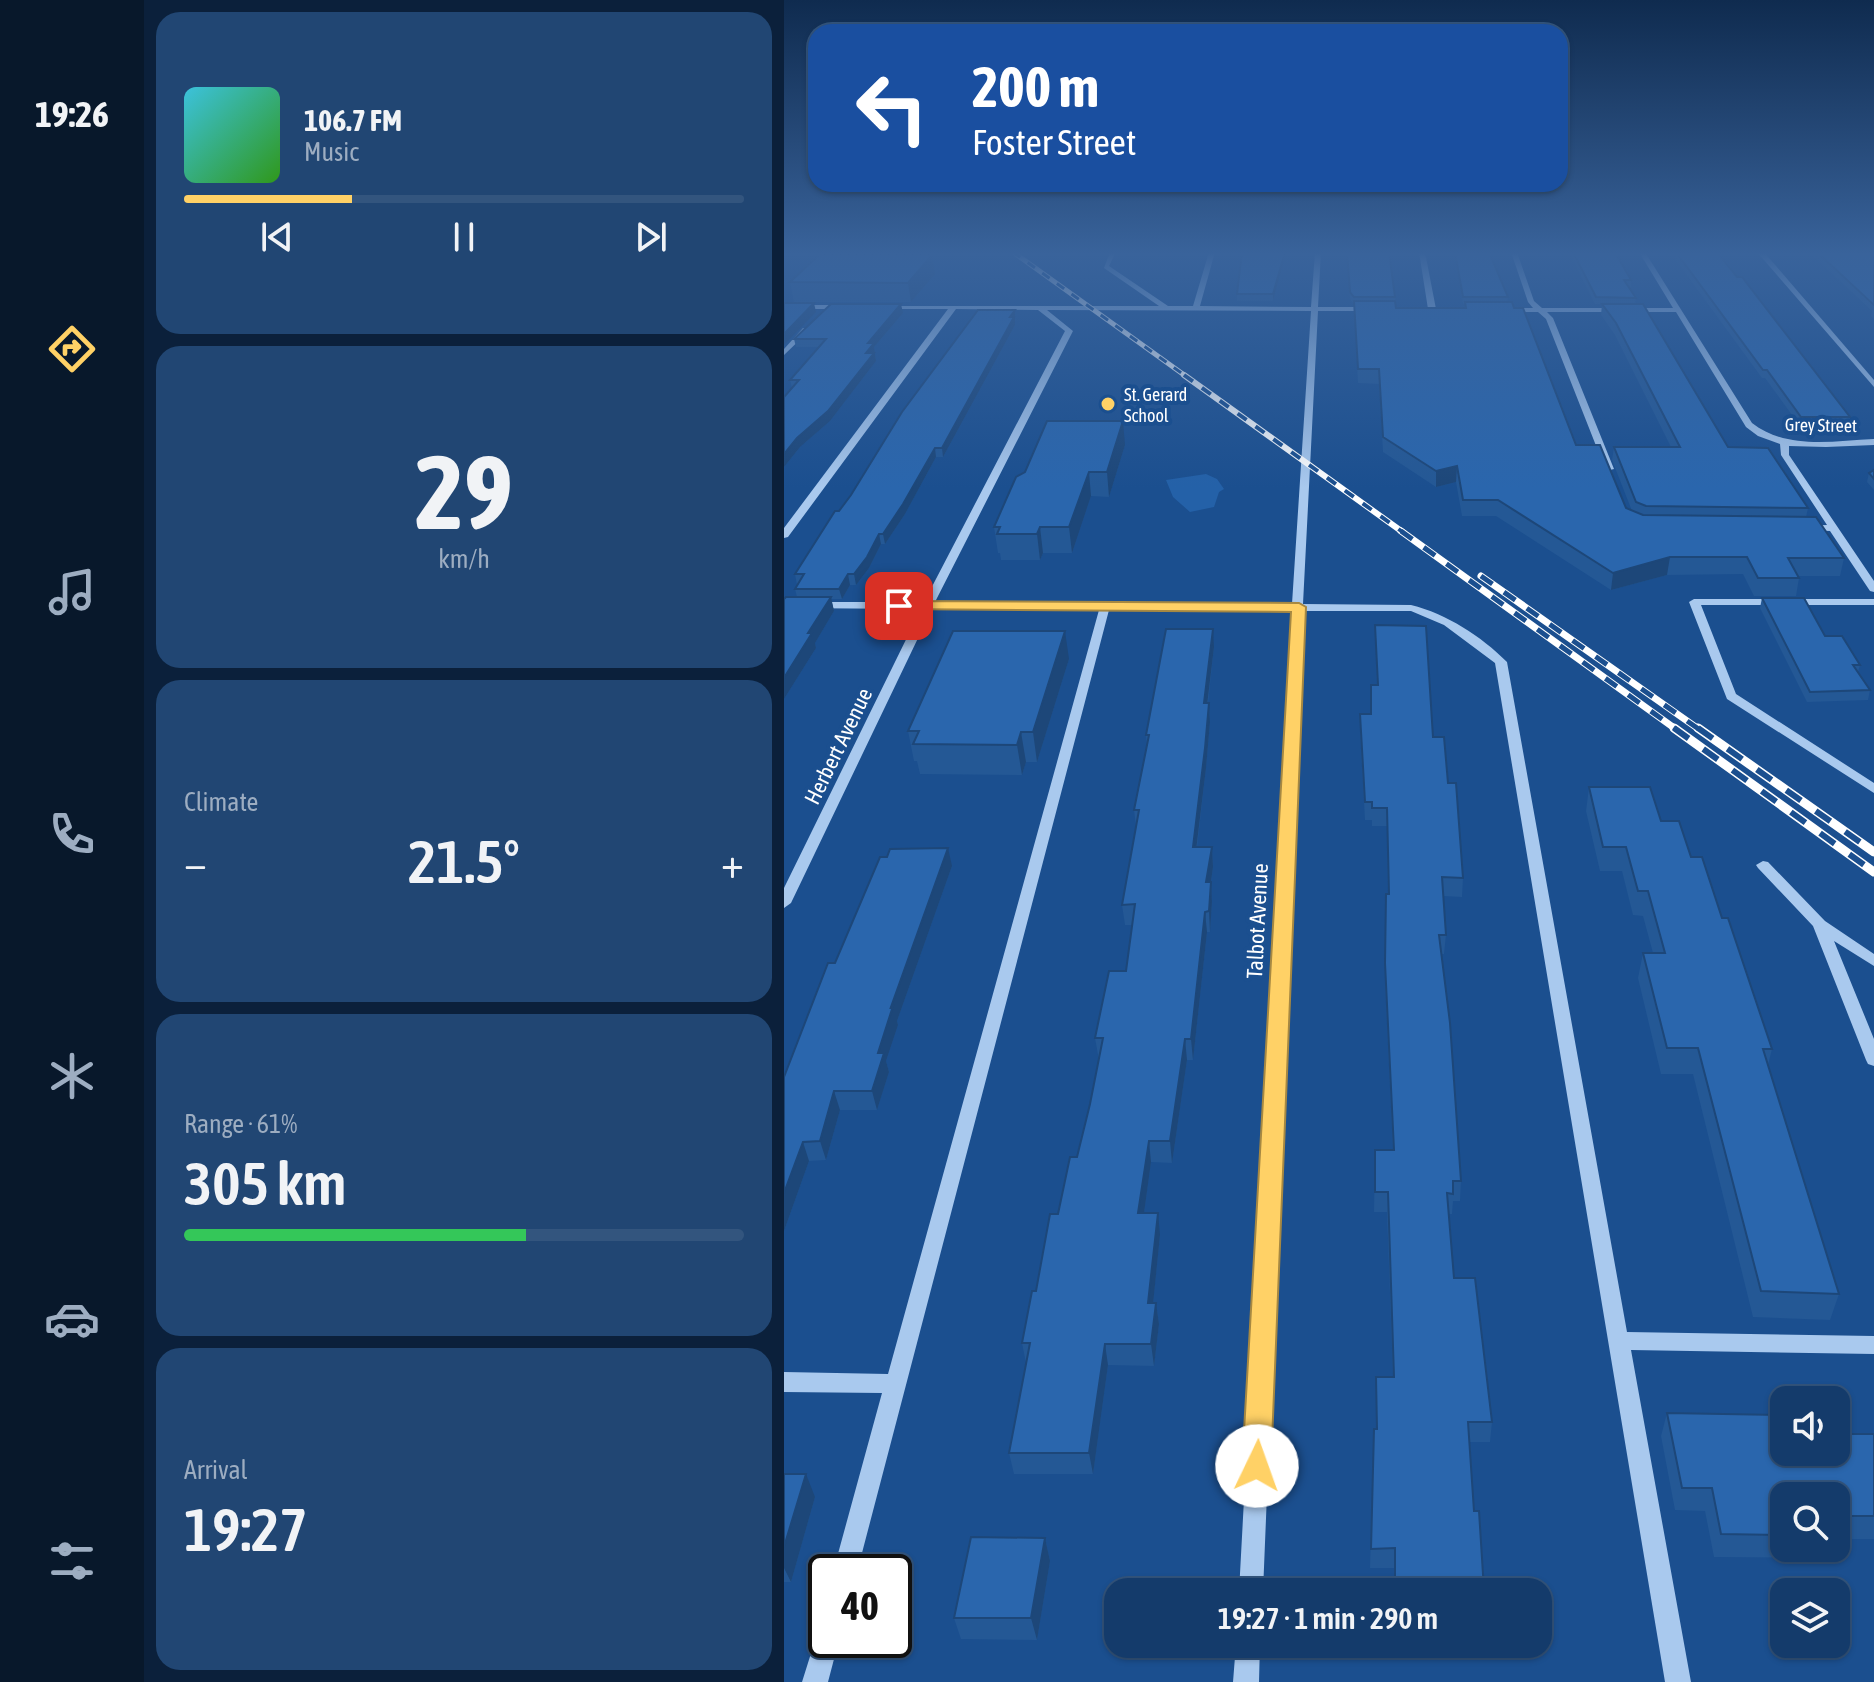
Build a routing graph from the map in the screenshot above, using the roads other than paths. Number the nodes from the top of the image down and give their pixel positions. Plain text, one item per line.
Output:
1 (807, 330) edge
2 (936, 330) edge
3 (1068, 330) edge
4 (1313, 330) edge
5 (1554, 330) edge
6 (1691, 330) edge
7 (1827, 330) edge
8 (784, 353) edge
9 (1874, 385) edge
10 (1784, 441) junction
11 (1874, 442) edge
12 (1612, 478) edge
13 (1787, 528) edge
14 (1833, 528) junction
15 (784, 535) edge
16 (1874, 589) edge
17 (1874, 602) edge
18 (784, 605) edge
19 (928, 606) junction
20 (1105, 606) junction
21 (1299, 607) junction
22 (1874, 789) edge
23 (1763, 865) dead end
24 (784, 903) edge
25 (1820, 924) junction
26 (1874, 961) edge
27 (1874, 1060) edge
28 (1619, 1341) junction
29 (1874, 1345) edge
30 (784, 1382) edge
31 (896, 1384) junction
32 (850, 1554) edge
33 (1252, 1578) edge
34 (822, 1658) edge
35 (1247, 1658) edge
36 (815, 1682) edge
37 (1246, 1682) edge
38 (1678, 1682) edge

1 - 8 street
2 - 15 street
3 - 19 street, Herbert Avenue
4 - 21 street, Talbot Avenue
5 - 12 street
6 - 10 street, Grey Street
7 - 9 street
10 - 11 street, Grey Street
10 - 14 street
13 - 14 street
14 - 16 street
17 - 22 street
18 - 19 street
19 - 20 street
19 - 24 street, Herbert Avenue
20 - 21 street
20 - 31 street
21 - 28 street
21 - 33 street, Talbot Avenue
23 - 25 street
25 - 26 street
25 - 27 street
28 - 29 street
28 - 38 street
30 - 31 street
31 - 32 street
34 - 36 street
35 - 37 street

